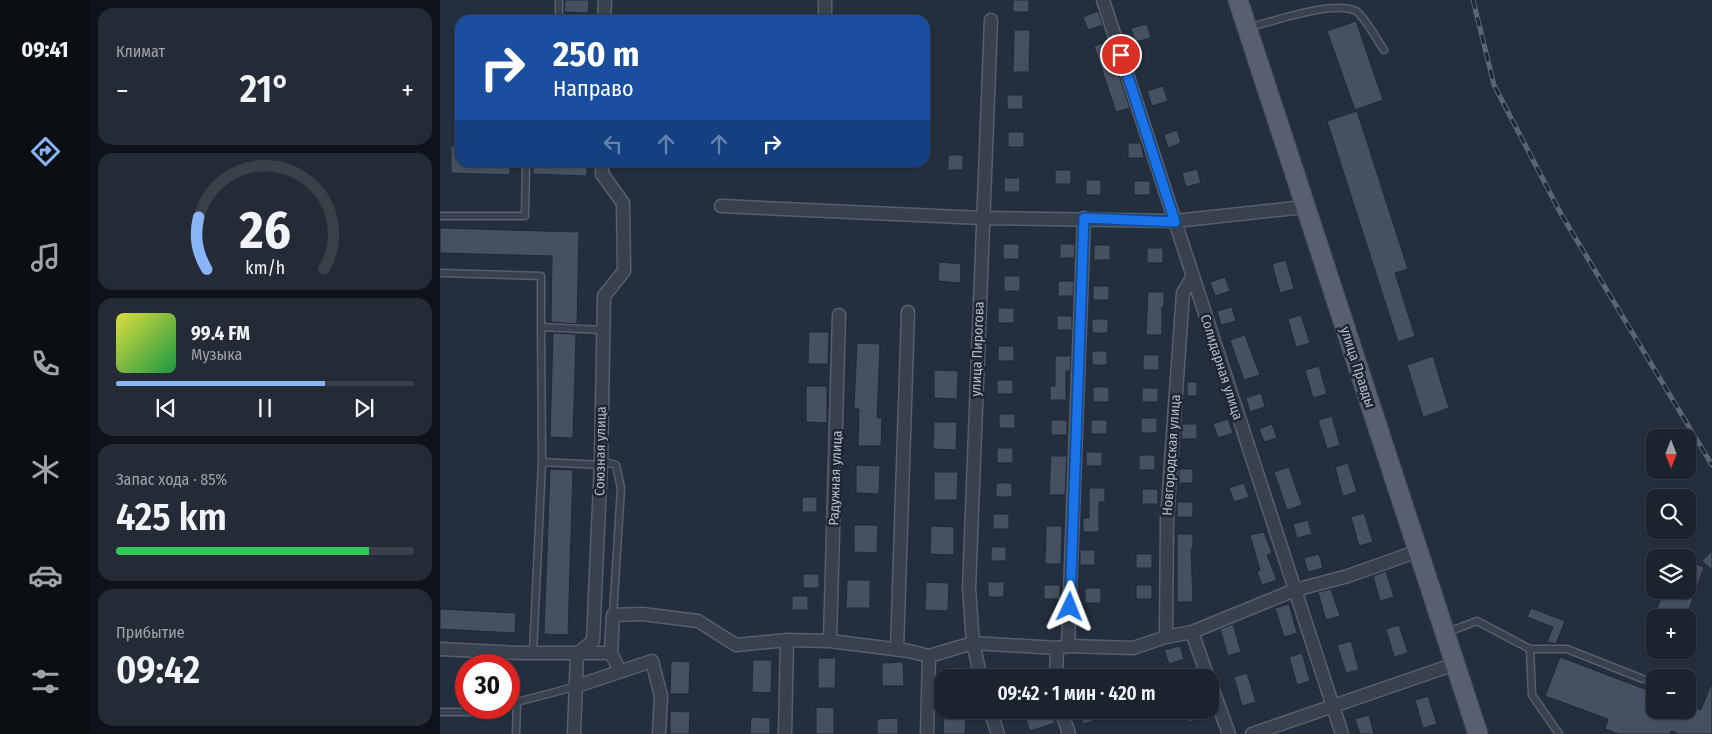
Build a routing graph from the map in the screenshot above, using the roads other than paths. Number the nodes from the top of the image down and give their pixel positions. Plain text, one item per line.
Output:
1 (559, 0) edge
2 (605, 0) edge
3 (1103, 0) edge
4 (1238, 0) edge
5 (559, 15) edge
6 (604, 15) edge
7 (991, 20) dead end
8 (1247, 28) junction
9 (1384, 50) dead end
10 (526, 167) edge
11 (602, 168) edge
12 (722, 206) dead end
13 (1306, 208) junction
14 (440, 216) edge
15 (982, 218) junction
16 (1084, 218) junction
17 (1175, 222) junction
18 (440, 273) edge
19 (1193, 276) junction
20 (908, 312) dead end
21 (839, 315) dead end
22 (541, 327) junction
23 (602, 330) junction
24 (542, 462) junction
25 (601, 463) junction
26 (1418, 551) junction
27 (1295, 590) junction
28 (613, 615) junction
29 (1192, 632) junction
30 (1445, 633) junction
31 (1166, 637) junction
32 (787, 640) junction
33 (830, 641) junction
34 (973, 643) junction
35 (1062, 647) junction
36 (440, 649) edge
37 (897, 649) junction
38 (1530, 649) junction
39 (533, 653) junction
40 (611, 653) junction
41 (577, 654) junction
42 (929, 656) junction
43 (1455, 664) junction
44 (979, 669) edge
45 (1058, 669) edge
46 (1205, 669) edge
47 (620, 671) junction
48 (1643, 679) dead end
49 (574, 687) junction
50 (520, 701) edge
51 (1333, 706) junction
52 (1219, 707) edge
53 (440, 712) edge
54 (455, 712) edge
55 (516, 719) edge
56 (993, 719) edge
57 (1064, 719) edge
58 (516, 734) edge
59 (574, 734) edge
60 (659, 734) edge
61 (786, 734) edge
62 (927, 734) edge
63 (998, 734) edge
64 (1069, 734) edge
65 (1229, 734) edge
66 (1252, 734) edge
67 (1342, 734) edge
68 (1478, 734) edge
69 (1558, 734) edge

1 - 5 lane
2 - 6 street
3 - 17 street, Солидарная улица
4 - 8 main road, улица Правды
7 - 15 street, улица Пирогова
8 - 9 lane
8 - 13 main road, улица Правды
10 - 14 lane
11 - 23 street, Союзная улица
12 - 15 street
13 - 17 street
13 - 26 main road, улица Правды
15 - 16 street
15 - 34 street, улица Пирогова
16 - 17 street
16 - 35 street
17 - 19 street, Солидарная улица
18 - 22 lane
19 - 27 street, Солидарная улица
19 - 31 street, Новгородская улица
20 - 37 street
21 - 33 street, Радужная улица
22 - 23 lane
22 - 24 lane
23 - 25 street, Союзная улица
24 - 25 lane
24 - 39 lane
25 - 28 lane
25 - 41 street, Союзная улица
26 - 27 street
26 - 30 main road, улица Правды
27 - 29 street
27 - 51 street, Солидарная улица
28 - 32 street
28 - 40 street
29 - 31 street
29 - 46 street
30 - 38 lane
30 - 43 main road, улица Правды
31 - 35 street
32 - 33 street
32 - 61 street
33 - 37 street
34 - 35 street
34 - 42 street
34 - 44 street, улица Пирогова
35 - 45 street
36 - 39 street
37 - 42 street
38 - 48 lane
38 - 69 lane
39 - 41 street
40 - 41 street
40 - 47 street
41 - 49 street
42 - 62 street
43 - 51 street
43 - 68 main road, улица Правды
47 - 49 street
47 - 60 street
49 - 50 lane
49 - 59 street
51 - 66 street
51 - 67 street, Солидарная улица
52 - 65 street
53 - 54 lane
55 - 58 lane
56 - 63 street
57 - 64 street

